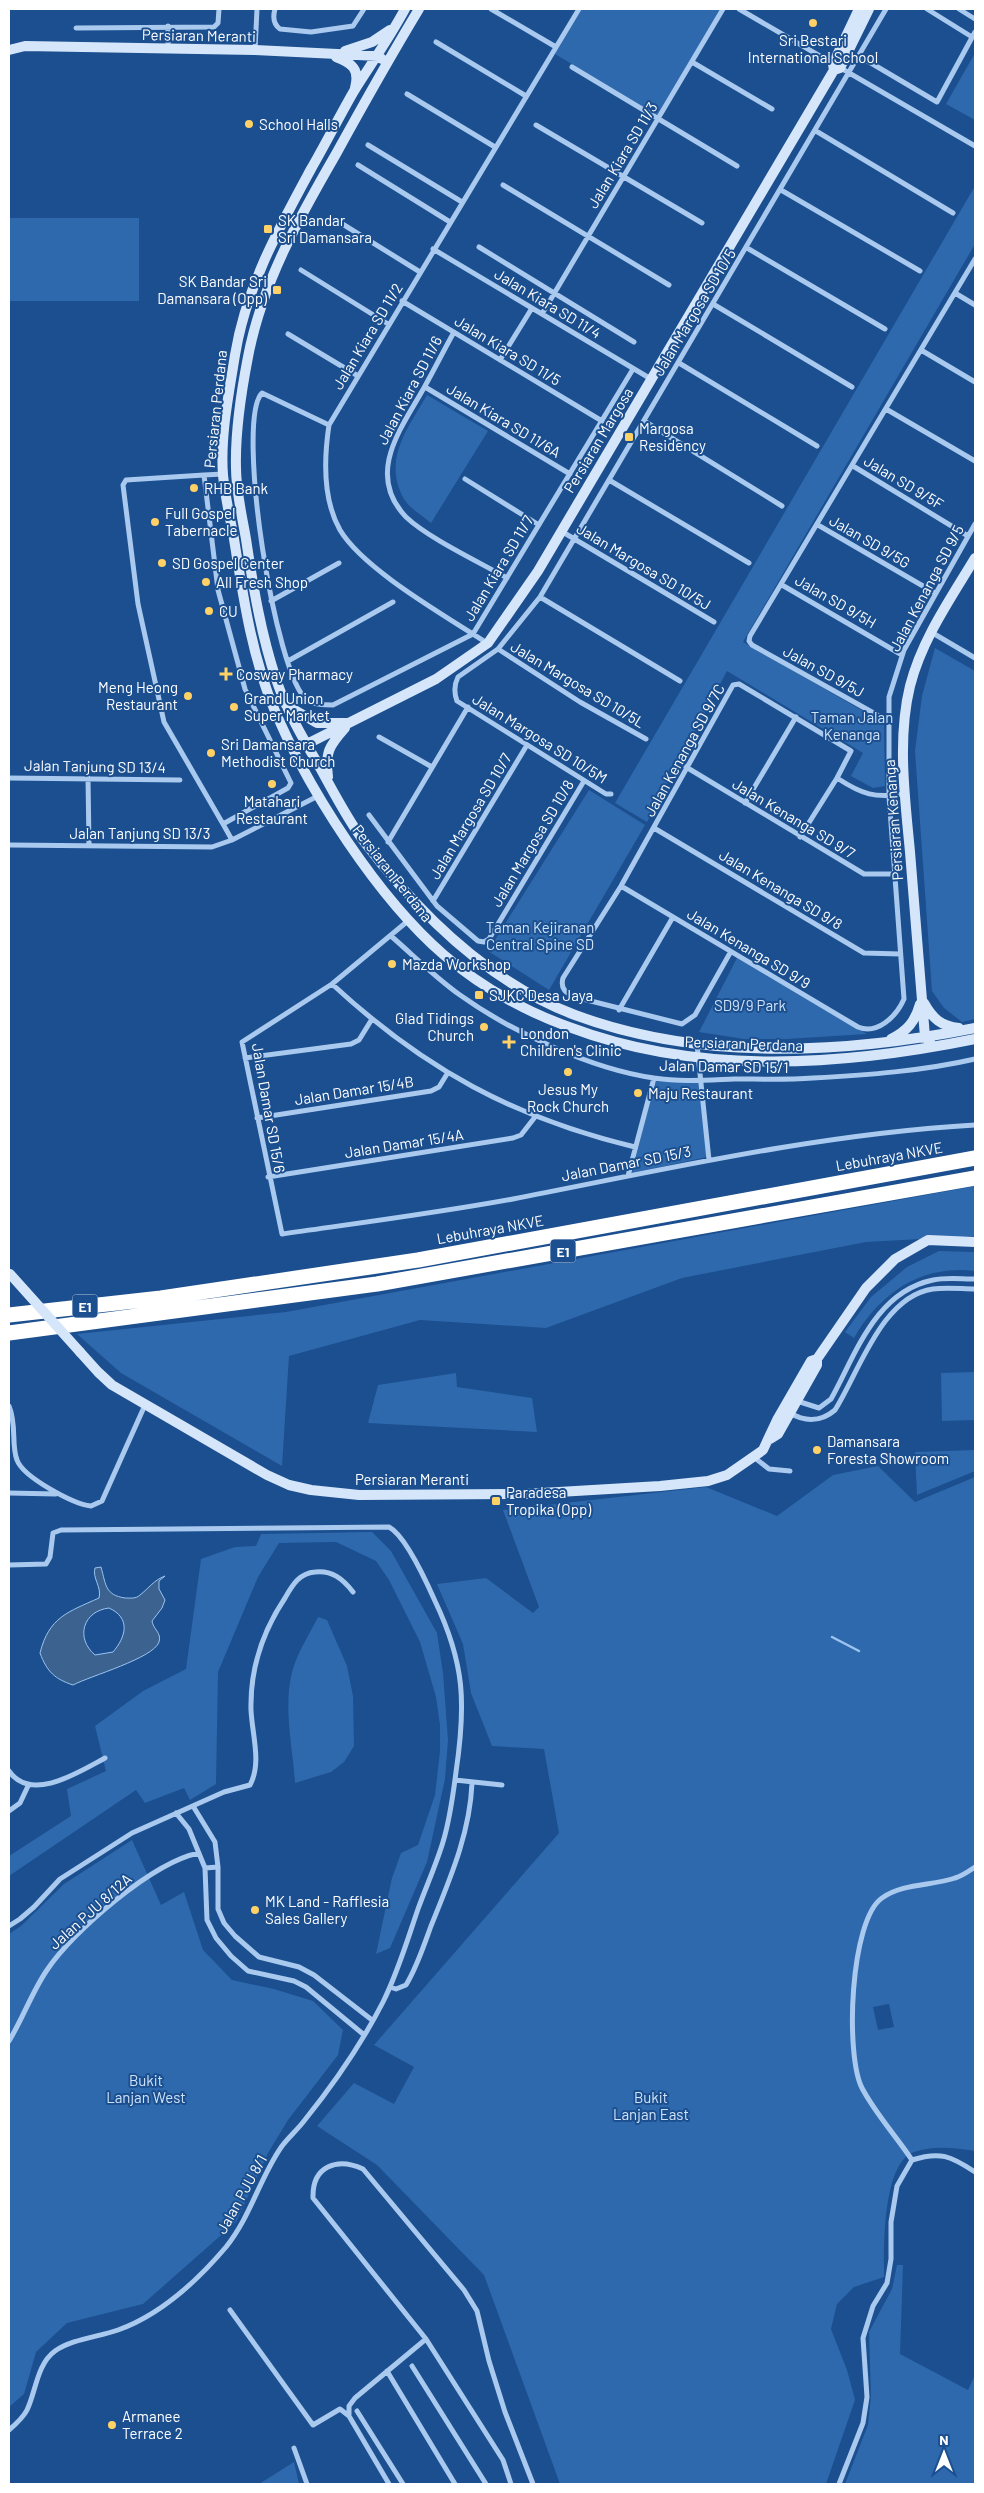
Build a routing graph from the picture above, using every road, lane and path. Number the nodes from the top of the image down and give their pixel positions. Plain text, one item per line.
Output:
1 (219, 9) edge
2 (257, 9) edge
3 (275, 9) edge
4 (364, 9) edge
5 (405, 9) edge
6 (419, 9) edge
7 (491, 9) edge
8 (579, 9) edge
9 (723, 9) edge
10 (739, 9) edge
11 (859, 9) edge
12 (869, 9) edge
13 (886, 9) edge
14 (927, 9) edge
15 (959, 9) edge
16 (975, 19) edge
17 (168, 26) junction
18 (396, 26) junction
19 (76, 28) dead end
20 (974, 34) edge
21 (436, 42) dead end
22 (556, 47) junction
23 (9, 50) edge
24 (168, 50) junction
25 (255, 50) junction
26 (329, 54) junction
27 (378, 56) junction
28 (859, 56) junction
29 (387, 62) junction
30 (692, 62) junction
31 (572, 67) dead end
32 (839, 69) junction
33 (353, 93) junction
34 (407, 94) dead end
35 (526, 96) junction
36 (772, 109) dead end
37 (658, 119) junction
38 (536, 124) dead end
39 (816, 131) junction
40 (368, 145) dead end
41 (975, 146) edge
42 (495, 148) junction
43 (358, 165) dead end
44 (738, 166) dead end
45 (624, 176) junction
46 (503, 185) dead end
47 (781, 190) junction
48 (462, 202) junction
49 (953, 213) dead end
50 (336, 220) dead end
51 (450, 222) junction
52 (702, 223) dead end
53 (588, 236) junction
54 (479, 247) dead end
55 (747, 248) junction
56 (433, 249) junction
57 (975, 259) edge
58 (301, 270) dead end
59 (920, 271) dead end
60 (420, 272) junction
61 (669, 286) dead end
62 (555, 293) junction
63 (955, 293) junction
64 (402, 301) junction
65 (714, 304) junction
66 (975, 305) edge
67 (532, 308) junction
68 (542, 314) junction
69 (388, 324) junction
70 (885, 329) dead end
71 (454, 332) junction
72 (288, 334) dead end
73 (634, 342) dead end
74 (921, 350) junction
75 (500, 360) junction
76 (679, 363) junction
77 (633, 368) junction
78 (358, 376) junction
79 (651, 379) junction
80 (975, 382) edge
81 (425, 387) junction
82 (852, 387) dead end
83 (886, 409) junction
84 (602, 421) junction
85 (644, 421) junction
86 (329, 425) junction
87 (817, 446) dead end
88 (975, 462) edge
89 (853, 466) junction
90 (223, 474) junction
91 (570, 474) junction
92 (204, 475) junction
93 (465, 479) dead end
94 (609, 480) junction
95 (782, 506) dead end
96 (975, 524) edge
97 (539, 525) junction
98 (818, 525) junction
99 (561, 532) junction
100 (968, 536) junction
101 (574, 539) junction
102 (975, 558) edge
103 (338, 563) dead end
104 (749, 563) dead end
105 (507, 578) junction
106 (782, 585) junction
107 (935, 594) junction
108 (540, 597) junction
109 (271, 601) junction
110 (393, 602) dead end
111 (714, 622) dead end
112 (932, 632) junction
113 (473, 634) junction
114 (488, 643) junction
115 (498, 649) junction
116 (902, 654) junction
117 (975, 658) edge
118 (288, 661) junction
119 (680, 680) dead end
120 (457, 701) joint
121 (286, 705) junction
122 (468, 707) junction
123 (274, 710) junction
124 (796, 717) junction
125 (888, 721) junction
126 (348, 723) junction
127 (379, 737) dead end
128 (646, 740) dead end
129 (307, 744) junction
130 (527, 745) junction
131 (432, 767) junction
132 (686, 767) junction
133 (9, 778) edge
134 (88, 778) junction
135 (837, 778) junction
136 (180, 780) dead end
137 (584, 780) junction
138 (329, 783) junction
139 (317, 791) junction
140 (611, 794) dead end
141 (905, 794) junction
142 (889, 796) junction
143 (745, 803) junction
144 (369, 814) dead end
145 (223, 824) junction
146 (654, 828) junction
147 (800, 837) junction
148 (232, 840) junction
149 (388, 842) junction
150 (89, 845) junction
151 (9, 846) edge
152 (894, 874) junction
153 (622, 886) junction
154 (433, 901) junction
155 (673, 917) junction
156 (409, 920) junction
157 (391, 936) junction
158 (730, 953) junction
159 (900, 954) junction
160 (332, 984) junction
161 (922, 998) junction
162 (619, 1010) junction
163 (573, 1014) junction
164 (372, 1019) junction
165 (567, 1027) junction
166 (972, 1028) edge
167 (864, 1030) joint
168 (925, 1037) junction
169 (975, 1039) edge
170 (885, 1042) junction
171 (697, 1045) junction
172 (948, 1045) junction
173 (904, 1052) junction
174 (245, 1058) junction
175 (698, 1059) junction
176 (975, 1059) edge
177 (447, 1074) junction
178 (654, 1078) junction
179 (702, 1081) junction
180 (257, 1118) junction
181 (536, 1118) junction
182 (975, 1125) edge
183 (635, 1146) junction
184 (975, 1158) edge
185 (709, 1160) junction
186 (628, 1176) junction
187 (268, 1177) junction
188 (975, 1178) edge
189 (282, 1234) joint
190 (975, 1242) edge
191 (10, 1273) edge
192 (975, 1279) edge
193 (975, 1289) edge
194 (9, 1314) edge
195 (9, 1333) edge
196 (816, 1359) junction
197 (797, 1384) junction
198 (146, 1403) junction
199 (9, 1406) edge
200 (793, 1406) junction
201 (777, 1420) junction
202 (770, 1439) junction
203 (755, 1458) junction
204 (790, 1471) dead end
205 (9, 1493) edge
206 (56, 1494) junction
207 (9, 1565) edge
208 (353, 1592) dead end
209 (105, 1758) dead end
210 (9, 1771) edge
211 (455, 1780) junction
212 (472, 1783) junction
213 (502, 1785) dead end
214 (28, 1786) junction
215 (193, 1806) junction
216 (9, 1811) edge
217 (176, 1813) junction
218 (199, 1853) junction
219 (218, 1867) junction
220 (975, 1867) edge
221 (205, 1868) junction
222 (9, 1926) edge
223 (390, 1987) junction
224 (372, 2020) junction
225 (364, 2034) junction
226 (9, 2041) edge
227 (912, 2160) junction
228 (975, 2172) edge
229 (230, 2310) dead end
230 (426, 2339) junction
231 (412, 2366) dead end
232 (387, 2371) junction
233 (357, 2411) dead end
234 (349, 2416) junction
235 (9, 2430) edge
236 (294, 2448) dead end
237 (307, 2484) edge
238 (389, 2484) edge
239 (403, 2484) edge
240 (456, 2484) edge
241 (486, 2484) edge
242 (511, 2484) edge
243 (533, 2484) edge
244 (839, 2484) edge

1 - 17 street
2 - 25 street
3 - 4 street
5 - 18 main road, Persiaran Perdana
6 - 29 main road, Persiaran Perdana
7 - 22 street
8 - 22 street, Jalan Kiara SD 11/2
9 - 30 street, Jalan Kiara SD 11/3
10 - 32 street
11 - 32 main road, Persiaran Margosa
12 - 32 main road, Persiaran Margosa
13 - 28 street, Jalan Margosa SD 10/5
14 - 20 street
15 - 16 street
17 - 19 street
17 - 24 street
18 - 26 main road
18 - 27 main road, Persiaran Perdana
20 - 28 street
21 - 35 street
22 - 35 street, Jalan Kiara SD 11/2
23 - 24 main road, Persiaran Meranti
24 - 25 main road, Persiaran Meranti
25 - 26 main road, Persiaran Meranti
26 - 27 main road, Persiaran Meranti
26 - 33 main road
27 - 29 main road
27 - 33 main road, Persiaran Perdana
28 - 32 street, Jalan Margosa SD 10/5
29 - 121 main road, Persiaran Perdana
30 - 36 street
30 - 37 street, Jalan Kiara SD 11/3
31 - 37 street
32 - 39 street, Jalan Margosa SD 10/5
32 - 41 street
32 - 79 main road, Persiaran Margosa
33 - 90 main road, Persiaran Perdana
34 - 42 street
35 - 42 street, Jalan Kiara SD 11/2
37 - 44 street
37 - 45 street, Jalan Kiara SD 11/3
38 - 45 street
39 - 47 street, Jalan Margosa SD 10/5
39 - 49 street
40 - 48 street
42 - 48 street, Jalan Kiara SD 11/2
43 - 51 street
45 - 52 street
45 - 53 street, Jalan Kiara SD 11/3
46 - 53 street
47 - 55 street, Jalan Margosa SD 10/5
47 - 59 street
48 - 51 street, Jalan Kiara SD 11/2
50 - 60 street
51 - 56 street, Jalan Kiara SD 11/2
53 - 61 street
53 - 62 street, Jalan Kiara SD 11/3
54 - 62 street
55 - 65 street, Jalan Margosa SD 10/5
55 - 70 street
56 - 60 street, Jalan Kiara SD 11/2
56 - 67 street, Jalan Kiara SD 11/4
57 - 63 street
58 - 69 street
60 - 64 street, Jalan Kiara SD 11/2
62 - 68 street, Jalan Kiara SD 11/3
62 - 73 street
63 - 66 street
63 - 74 street
64 - 69 street, Jalan Kiara SD 11/2
64 - 71 street, Jalan Kiara SD 11/5
65 - 76 street, Jalan Margosa SD 10/5
65 - 82 street
67 - 68 street, Jalan Kiara SD 11/4
67 - 75 street
68 - 77 street, Jalan Kiara SD 11/4
69 - 78 street, Jalan Kiara SD 11/2
71 - 75 street, Jalan Kiara SD 11/5
71 - 81 street, Jalan Kiara SD 11/6
72 - 78 street
74 - 80 street
74 - 83 street
75 - 84 street, Jalan Kiara SD 11/5
76 - 85 street, Jalan Margosa SD 10/5
76 - 87 street
77 - 79 street, Jalan Kiara SD 11/4
77 - 84 street, Jalan Kiara SD 11/7
78 - 86 street, Jalan Kiara SD 11/2
79 - 99 main road, Persiaran Margosa
81 - 91 street, Jalan Kiara SD 11/6A
81 - 105 street, Jalan Kiara SD 11/6
83 - 88 street
83 - 89 street
84 - 91 street, Jalan Kiara SD 11/7
85 - 94 street, Jalan Margosa SD 10/5
85 - 95 street
86 - 109 street
86 - 113 street, Jalan Kiara SD 11/2
89 - 98 street
89 - 100 street, Jalan SD 9/5F
90 - 92 street
90 - 123 main road, Persiaran Perdana
91 - 97 street, Jalan Kiara SD 11/7
92 - 145 street
92 - 145 street
93 - 97 street
94 - 101 street, Jalan Margosa SD 10/5
94 - 104 street
96 - 100 street, Jalan Kenanga SD 9/5
97 - 105 street, Jalan Kiara SD 11/7
98 - 106 street
98 - 107 street, Jalan SD 9/5G
99 - 101 street, Jalan Margosa SD 10/5J
99 - 114 main road, Persiaran Margosa
100 - 107 street, Jalan Kenanga SD 9/5
101 - 108 street, Jalan Margosa SD 10/5
101 - 111 street, Jalan Margosa SD 10/5J
102 - 112 main road, Persiaran Kenanga
103 - 109 street
105 - 113 street, Jalan Kiara SD 11/7
106 - 116 street, Jalan SD 9/5H
106 - 125 street, Jalan SD 9/5J
107 - 116 street, Jalan Kenanga SD 9/5
108 - 115 street, Jalan Margosa SD 10/5
108 - 119 street
109 - 118 street
110 - 118 street
112 - 117 street
112 - 141 main road, Persiaran Kenanga
113 - 114 street, Jalan Kiara SD 11/2
113 - 118 street, Jalan Kiara SD 11/7
114 - 126 main road, Persiaran Margosa
115 - 120 street, Jalan Margosa SD 10/5
115 - 128 street, Jalan Margosa SD 10/5L
116 - 125 street, Jalan Kenanga SD 9/5
120 - 122 street, Jalan Margosa SD 10/5M
121 - 126 main road
121 - 129 main road, Persiaran Perdana
122 - 130 street, Jalan Margosa SD 10/5M
122 - 131 street
123 - 129 main road
123 - 139 main road, Persiaran Perdana
124 - 132 street, Jalan Kenanga SD 9/7C
124 - 135 street
124 - 143 street
125 - 142 street, Jalan Kenanga SD 9/5
126 - 129 main road, Persiaran Margosa
126 - 138 main road
127 - 131 street
129 - 138 main road, Persiaran Perdana
129 - 139 main road
130 - 137 street, Jalan Margosa SD 10/5M
130 - 154 street, Jalan Margosa SD 10/7
131 - 149 street
132 - 143 street, Jalan Kenanga SD 9/7
132 - 146 street, Jalan Kenanga SD 9/7C
133 - 134 street, Jalan Tanjung SD 13/4
134 - 136 street, Jalan Tanjung SD 13/4
134 - 150 street
135 - 142 street
135 - 147 street
137 - 140 street, Jalan Margosa SD 10/5M
137 - 154 street, Jalan Margosa SD 10/8
138 - 163 main road, Persiaran Perdana
139 - 148 street, Jalan Tanjung SD 13/3
139 - 156 main road, Persiaran Perdana
141 - 142 street
141 - 161 main road, Persiaran Kenanga
142 - 152 street, Jalan Kenanga SD 9/5
143 - 147 street, Jalan Kenanga SD 9/7
144 - 149 street
145 - 148 street
146 - 153 street, Jalan Kenanga SD 9/7C
146 - 159 street, Jalan Kenanga SD 9/8
147 - 152 street, Jalan Kenanga SD 9/7
148 - 150 street, Jalan Tanjung SD 13/3
149 - 154 street
150 - 151 street, Jalan Tanjung SD 13/3
152 - 159 street, Jalan Kenanga SD 9/5
153 - 155 street, Jalan Kenanga SD 9/9
153 - 162 street, Jalan Kenanga SD 9/7C
155 - 158 street, Jalan Kenanga SD 9/9
155 - 162 street
156 - 157 street, Jalan Damar SD 15/6
156 - 165 main road, Persiaran Perdana
157 - 160 street, Jalan Damar SD 15/6
157 - 178 street, Jalan Damar SD 15/1
158 - 162 street
158 - 167 street, Jalan Kenanga SD 9/9
159 - 167 street, Jalan Kenanga SD 9/5
160 - 164 street
160 - 174 street, Jalan Damar SD 15/6
161 - 166 main road
161 - 168 main road, Persiaran Kenanga
161 - 170 main road
163 - 165 main road
163 - 171 main road, Persiaran Perdana
164 - 174 street
164 - 177 street
165 - 175 main road, Persiaran Perdana
166 - 168 main road, Persiaran Perdana
168 - 170 main road, Persiaran Perdana
168 - 172 main road
168 - 173 main road
169 - 172 main road, Persiaran Perdana
170 - 171 main road, Persiaran Perdana
171 - 175 street
172 - 173 main road, Persiaran Perdana
173 - 175 main road, Persiaran Perdana
174 - 180 street, Jalan Damar SD 15/6
175 - 179 street
176 - 179 street, Jalan Damar SD 15/1
177 - 180 street, Jalan Damar 15/4B
177 - 181 street
178 - 179 street, Jalan Damar SD 15/1
178 - 183 street
179 - 185 street
180 - 187 street, Jalan Damar SD 15/6
181 - 183 street
181 - 187 street, Jalan Damar 15/4A
182 - 185 street, Jalan Damar SD 15/3
183 - 186 street
184 - 194 highway, Lebuhraya NKVE / E1
185 - 186 street, Jalan Damar SD 15/3
186 - 189 street, Jalan Damar SD 15/3
187 - 189 street, Jalan Damar SD 15/6
188 - 195 highway, E1
190 - 196 main road, Persiaran Meranti
191 - 198 main road, Persiaran Meranti, bridge
192 - 200 street
193 - 200 street
196 - 197 main road, Persiaran Meranti
196 - 200 main road, Persiaran Meranti
197 - 200 main road
197 - 201 main road, Persiaran Meranti
198 - 203 main road, Persiaran Meranti
198 - 206 street
199 - 206 street
200 - 201 main road
200 - 202 main road, Persiaran Meranti
201 - 202 main road, Persiaran Meranti
202 - 203 main road, Persiaran Meranti
203 - 204 street
205 - 206 street
207 - 211 street, Jalan PJU 8/1
208 - 215 street
209 - 214 street
210 - 214 street
211 - 212 street
211 - 223 street, Jalan PJU 8/1
212 - 213 street
212 - 223 street
214 - 216 street
215 - 217 street
215 - 219 street
217 - 218 street
217 - 222 street
218 - 221 street
218 - 226 street, Jalan PJU 8/12A
219 - 221 street
219 - 224 street
220 - 227 street
221 - 225 street
223 - 224 street, Jalan PJU 8/1
224 - 225 street, Jalan PJU 8/1
225 - 235 street, Jalan PJU 8/1
227 - 228 street
227 - 244 street
229 - 234 street
230 - 232 street
230 - 242 street
230 - 243 street
231 - 241 street
232 - 234 street
232 - 240 street
233 - 239 street
234 - 238 street
236 - 237 street

